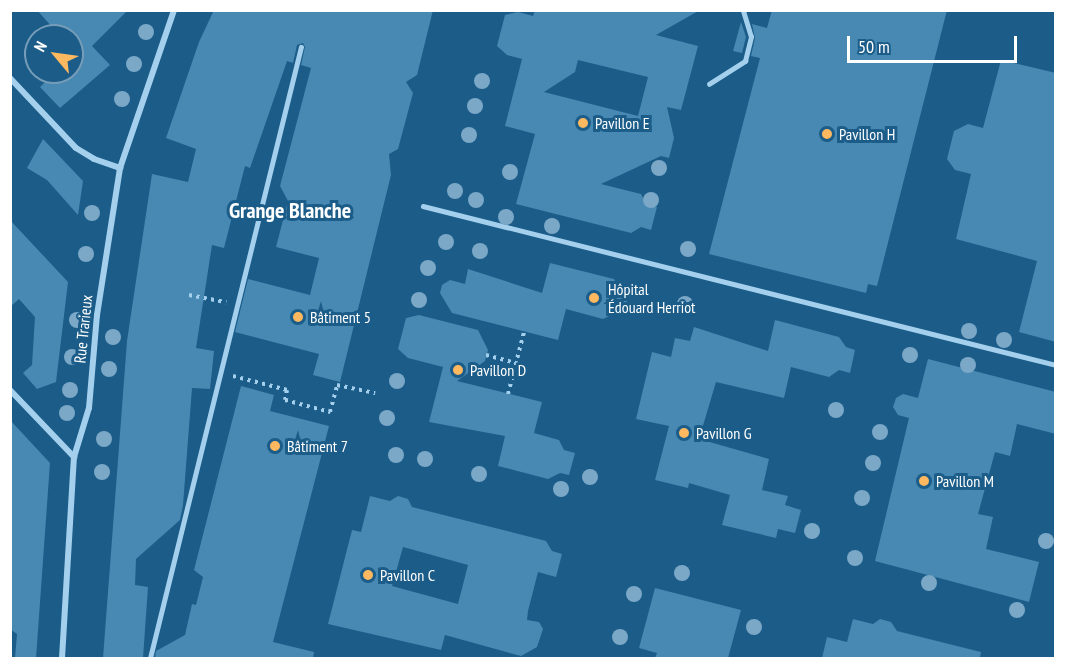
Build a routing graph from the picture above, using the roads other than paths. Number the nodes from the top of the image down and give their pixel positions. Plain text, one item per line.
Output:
1 (174, 10) edge
2 (743, 10) edge
3 (301, 47) dead end
4 (10, 78) edge
5 (709, 84) dead end
6 (120, 168) junction
7 (423, 206) dead end
8 (1056, 365) edge
9 (10, 390) edge
10 (74, 457) junction
11 (62, 658) edge
12 (150, 658) edge

1 - 6 street, Rue Trarieux
2 - 5 lane
3 - 12 lane
4 - 6 street
6 - 10 street, Rue Trarieux
7 - 8 lane
9 - 10 street
10 - 11 street, Rue Trarieux

